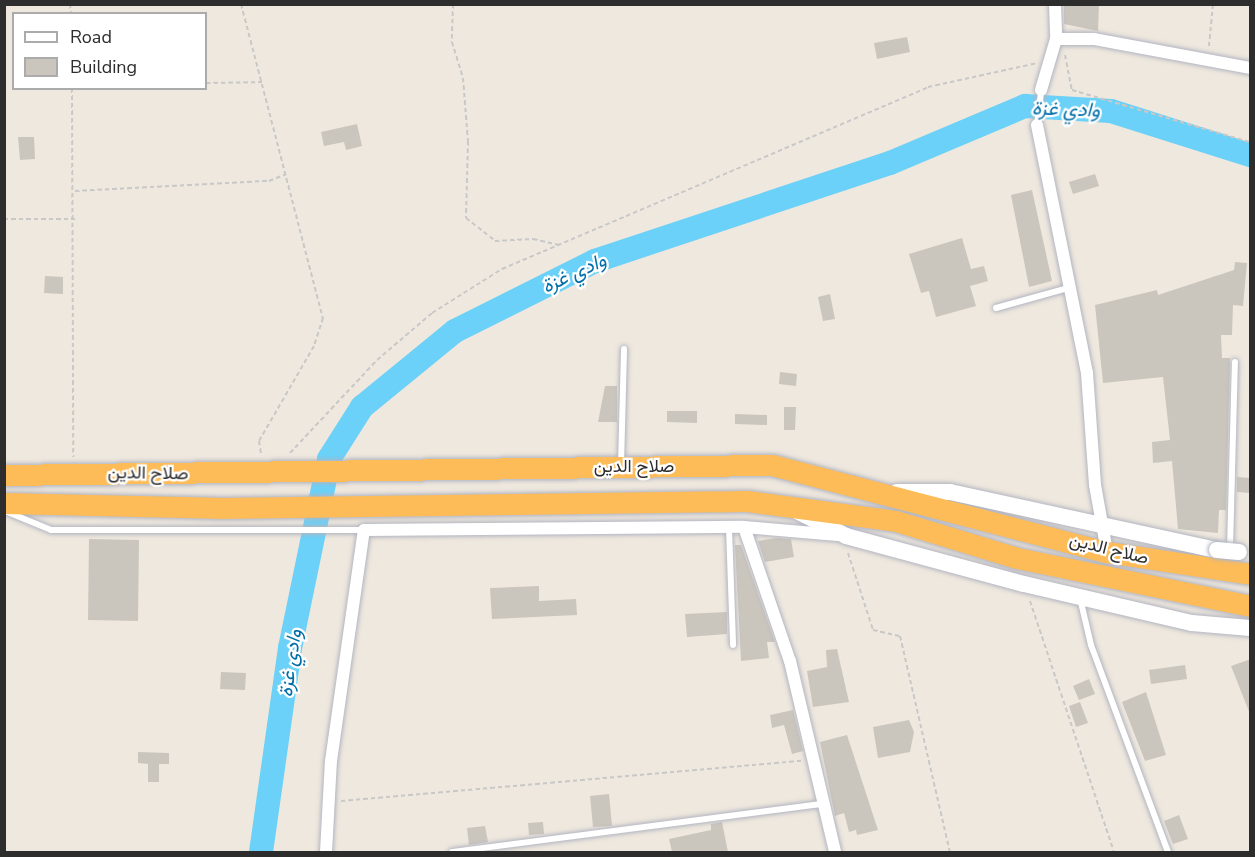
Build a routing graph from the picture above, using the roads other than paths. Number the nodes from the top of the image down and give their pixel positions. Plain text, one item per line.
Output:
1 (1055, 4) edge
2 (1056, 39) junction
3 (1251, 68) edge
4 (1041, 90) joint
5 (1037, 125) joint
6 (1072, 287) junction
7 (996, 308) dead end
8 (624, 349) dead end
9 (1235, 362) dead end
10 (621, 465) junction
11 (4, 475) edge
12 (893, 492) junction
13 (4, 503) edge
14 (789, 506) junction
15 (4, 511) edge
16 (744, 527) junction
17 (1103, 527) junction
18 (729, 528) junction
19 (364, 530) junction
20 (846, 536) junction
21 (1107, 552) junction
22 (1245, 552) edge
23 (1229, 571) junction
24 (1251, 573) edge
25 (1080, 597) junction
26 (1251, 606) edge
27 (1251, 628) edge
28 (733, 645) dead end
29 (822, 804) junction
30 (326, 852) edge
31 (452, 852) edge
32 (835, 852) edge
33 (1168, 852) edge

1 - 2 street
2 - 3 street
2 - 4 street
4 - 5 lane
5 - 6 street
6 - 7 lane
6 - 17 street
8 - 10 lane
9 - 23 lane
10 - 11 highway, صلاح الدين
10 - 12 highway, صلاح الدين
12 - 17 main road
12 - 21 highway, صلاح الدين
13 - 14 highway, صلاح الدين
14 - 20 main road
14 - 26 highway, صلاح الدين
15 - 19 lane
16 - 18 street
16 - 20 street
16 - 29 street
17 - 21 street
17 - 22 main road, bridge
18 - 19 street
18 - 28 lane
19 - 30 street
20 - 25 main road
21 - 23 highway, صلاح الدين
23 - 24 highway, صلاح الدين
25 - 27 main road
25 - 33 lane
29 - 31 lane
29 - 32 street

